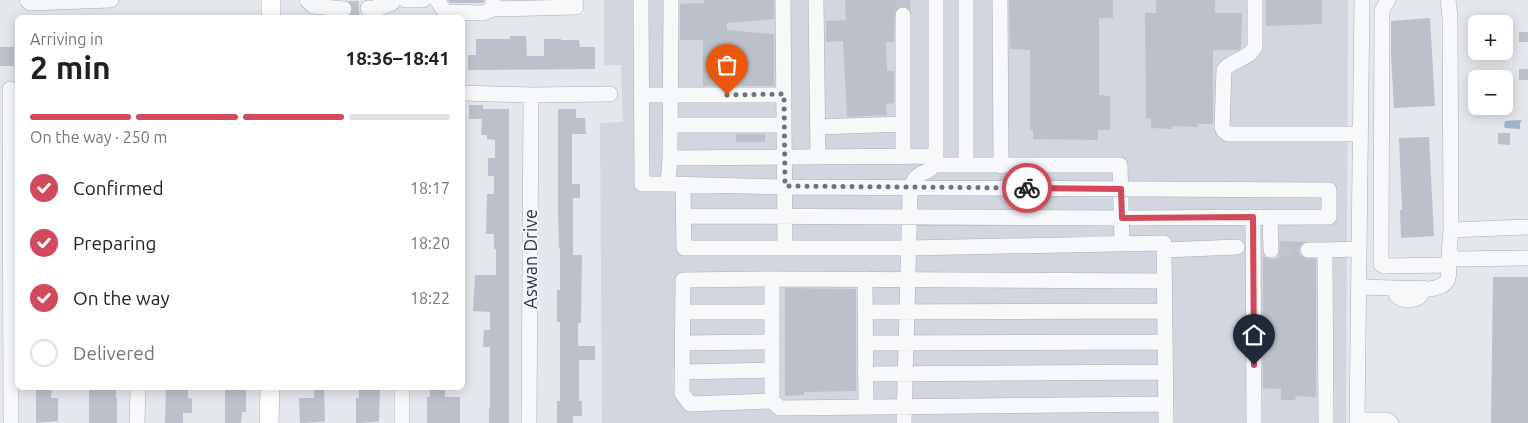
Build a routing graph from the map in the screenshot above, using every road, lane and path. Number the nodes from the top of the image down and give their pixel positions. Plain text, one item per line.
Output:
1 (27, 0) edge
2 (111, 0) edge
3 (271, 0) edge
4 (307, 0) edge
5 (423, 0) edge
6 (437, 0) edge
7 (576, 0) edge
8 (640, 0) edge
9 (671, 0) edge
10 (783, 0) edge
11 (816, 0) edge
12 (936, 0) edge
13 (966, 0) edge
14 (1000, 0) edge
15 (1255, 0) edge
16 (1362, 0) edge
17 (1388, 0) edge
18 (1448, 0) edge
19 (390, 2) edge
20 (547, 4) edge
21 (493, 5) edge
22 (344, 8) tunnel mouth
23 (271, 15) edge
24 (903, 15) tunnel mouth
25 (9, 89) edge
26 (465, 93) edge
27 (530, 94) junction
28 (610, 94) dead end
29 (784, 94) junction
30 (670, 95) junction
31 (641, 96) junction
32 (903, 124) junction
33 (670, 125) junction
34 (784, 126) junction
35 (818, 127) junction
36 (1360, 134) junction
37 (784, 157) junction
38 (818, 157) junction
39 (903, 157) junction
40 (670, 158) junction
41 (935, 161) junction
42 (966, 165) junction
43 (1001, 166) junction
44 (675, 184) junction
45 (785, 186) junction
46 (911, 187) junction
47 (1121, 189) junction
48 (683, 216) junction
49 (784, 217) junction
50 (1253, 217) junction
51 (1270, 217) junction
52 (909, 218) junction
53 (1122, 218) junction
54 (1528, 227) edge
55 (1451, 230) junction
56 (1122, 244) junction
57 (1237, 247) dead end
58 (785, 248) junction
59 (909, 248) junction
60 (1359, 249) junction
61 (1164, 250) junction
62 (1253, 250) junction
63 (1308, 250) tunnel mouth
64 (1325, 250) junction
65 (1528, 258) edge
66 (1449, 259) junction
67 (772, 279) junction
68 (865, 279) junction
69 (908, 279) junction
70 (1164, 281) junction
71 (1358, 287) junction
72 (1165, 311) junction
73 (683, 312) junction
74 (772, 312) junction
75 (865, 312) junction
76 (907, 312) junction
77 (772, 342) junction
78 (1165, 342) junction
79 (682, 343) junction
80 (865, 343) junction
81 (906, 343) junction
82 (772, 370) junction
83 (682, 372) junction
84 (1165, 372) junction
85 (865, 374) junction
86 (906, 375) junction
87 (138, 390) edge
88 (270, 390) edge
89 (402, 390) edge
90 (772, 402) junction
91 (1166, 404) junction
92 (905, 406) junction
93 (866, 407) junction
94 (1357, 421) edge
95 (12, 423) edge
96 (137, 423) edge
97 (270, 423) edge
98 (402, 423) edge
99 (529, 423) edge
100 (904, 423) edge
101 (1166, 423) edge
102 (1254, 423) edge
103 (1326, 423) edge
104 (1391, 423) edge

1 - 2 street
3 - 23 main road
4 - 22 street
5 - 19 street
6 - 21 street
7 - 20 street
8 - 31 street
9 - 30 street
10 - 29 street
11 - 35 street
12 - 41 street
13 - 42 street
14 - 43 street
15 - 36 street
16 - 36 street
17 - 66 street
18 - 55 street
20 - 21 street
24 - 32 street
25 - 95 street
26 - 27 street
27 - 28 street
27 - 99 street, Aswan Drive
29 - 30 street
29 - 34 street
30 - 31 street
30 - 33 street
31 - 44 street
32 - 35 street
32 - 39 street
33 - 34 street
33 - 40 street
34 - 37 street
35 - 38 street
36 - 60 street
37 - 38 street
37 - 40 street
37 - 45 street
38 - 39 street
39 - 41 street
40 - 44 street
41 - 42 street
41 - 46 street
42 - 43 street
43 - 47 street
44 - 45 street
44 - 48 street
45 - 46 street
45 - 49 street
46 - 47 street
46 - 52 street
47 - 51 street
47 - 53 street
48 - 49 street
48 - 58 street
49 - 52 street
49 - 58 street
50 - 51 street
50 - 53 street
50 - 62 street
51 - 62 street
52 - 53 street
52 - 59 street
53 - 56 street
54 - 55 street
55 - 66 street
56 - 59 street
56 - 61 street
57 - 61 street
58 - 59 street
59 - 69 street
60 - 64 street
60 - 71 street
61 - 70 street
62 - 102 street
63 - 64 street
64 - 103 street
65 - 66 street
66 - 71 street
67 - 68 street
67 - 73 street
67 - 74 street
68 - 69 street
68 - 75 street
69 - 70 street
69 - 76 street
70 - 72 street
71 - 94 street
72 - 76 street
72 - 78 street
73 - 74 street
73 - 79 street
74 - 77 street
75 - 76 street
75 - 80 street
76 - 81 street
77 - 79 street
77 - 82 street
78 - 81 street
78 - 84 street
79 - 83 street
80 - 81 street
80 - 85 street
81 - 86 street
82 - 83 street
82 - 90 street
83 - 90 street
84 - 86 street
84 - 91 street
85 - 86 street
85 - 93 street
86 - 92 street
87 - 96 street
88 - 97 main road
89 - 98 street
90 - 93 street
91 - 92 street
91 - 101 street
92 - 93 street
92 - 100 street
94 - 104 street

